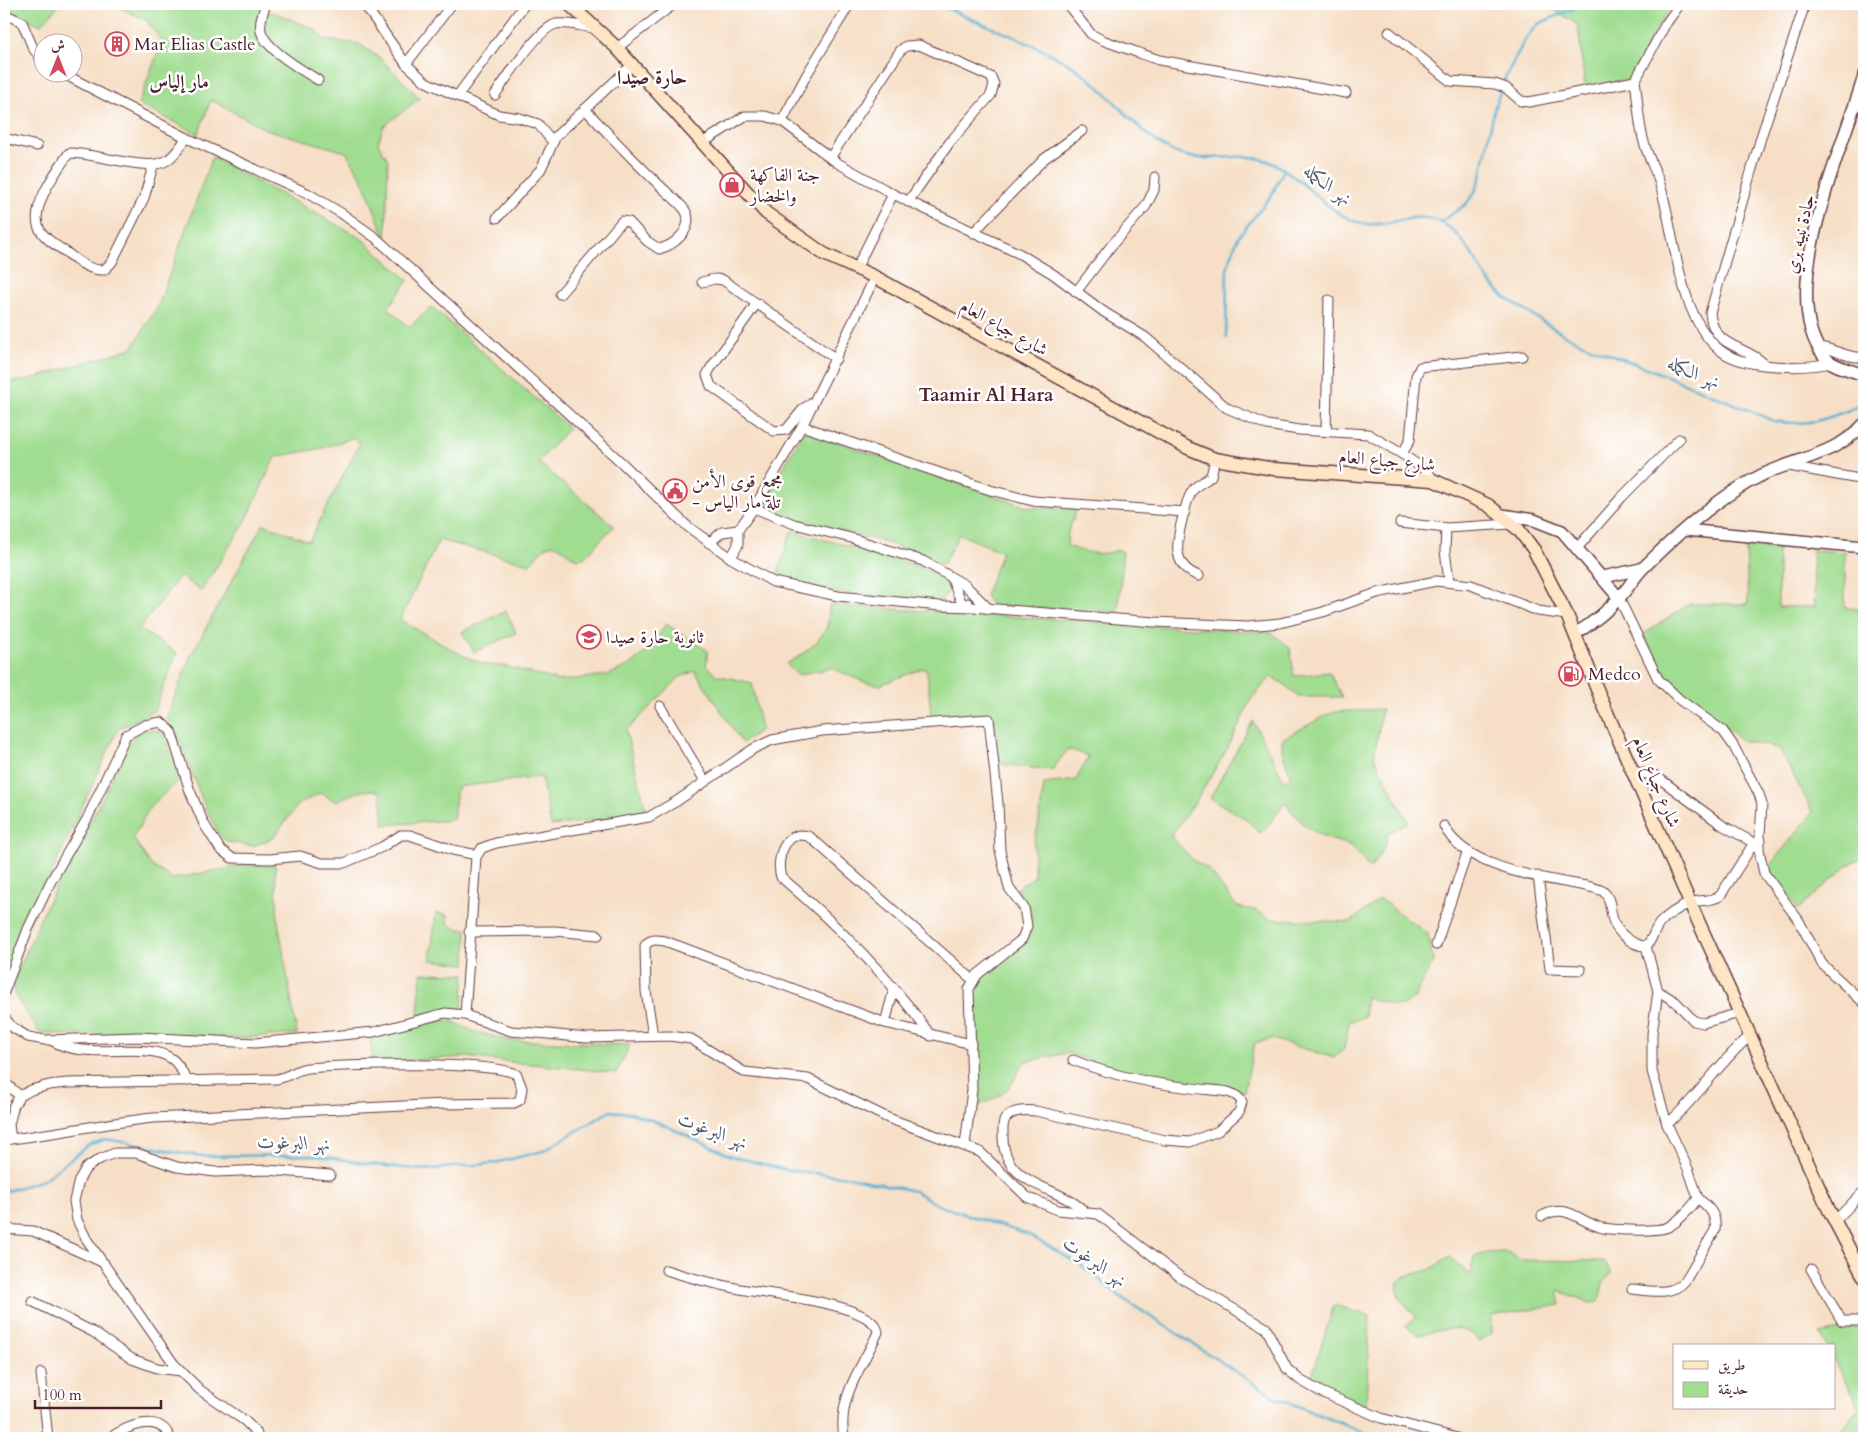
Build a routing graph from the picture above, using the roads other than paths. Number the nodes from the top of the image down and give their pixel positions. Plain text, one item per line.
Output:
1 (266, 4) edge
2 (364, 4) edge
3 (452, 4) edge
4 (525, 4) edge
5 (569, 4) edge
6 (674, 4) edge
7 (840, 4) edge
8 (1067, 4) edge
9 (1680, 4) edge
10 (1805, 4) edge
11 (4, 14) edge
12 (595, 28) junction
13 (1388, 32) dead end
14 (32, 46) edge
15 (617, 48) junction
16 (406, 64) junction
17 (632, 65) junction
18 (1864, 76) edge
19 (318, 80) dead end
20 (1635, 81) junction
21 (79, 82) edge
22 (1346, 93) dead end
23 (458, 95) junction
24 (495, 95) dead end
25 (585, 109) junction
26 (782, 121) junction
27 (1082, 131) dead end
28 (4, 138) edge
29 (187, 138) junction
30 (553, 142) junction
31 (702, 142) junction
32 (37, 146) dead end
33 (830, 158) junction
34 (153, 166) junction
35 (1155, 177) dead end
36 (893, 194) junction
37 (908, 202) junction
38 (497, 218) dead end
39 (973, 234) junction
40 (856, 269) junction
41 (876, 277) junction
42 (702, 282) dead end
43 (1076, 292) junction
44 (560, 294) dead end
45 (1329, 300) dead end
46 (757, 303) junction
47 (1818, 347) junction
48 (1522, 356) dead end
49 (1864, 357) edge
50 (836, 360) junction
51 (1763, 363) junction
52 (1830, 363) junction
53 (1864, 376) edge
54 (812, 403) junction
55 (802, 426) junction
56 (1861, 428) edge
57 (1326, 431) junction
58 (1679, 439) dead end
59 (1402, 454) junction
60 (1215, 459) junction
61 (1788, 466) junction
62 (1433, 480) junction
63 (1864, 480) edge
64 (754, 508) junction
65 (1185, 512) junction
66 (1507, 519) junction
67 (1400, 523) dead end
68 (1446, 528) junction
69 (738, 530) junction
70 (1685, 530) junction
71 (709, 543) junction
72 (1578, 547) junction
73 (1864, 547) edge
74 (731, 558) junction
75 (1641, 569) junction
76 (1199, 576) dead end
77 (951, 577) junction
78 (1603, 577) junction
79 (1449, 581) junction
80 (957, 589) junction
81 (970, 591) junction
82 (1619, 598) junction
83 (947, 606) junction
84 (963, 606) junction
85 (989, 609) junction
86 (1567, 615) junction
87 (1575, 634) junction
88 (660, 706) dead end
89 (1632, 771) junction
90 (706, 781) junction
91 (1444, 826) dead end
92 (1758, 842) junction
93 (1467, 853) junction
94 (477, 854) junction
95 (1538, 876) junction
96 (1690, 903) junction
97 (469, 932) junction
98 (598, 935) dead end
99 (1436, 945) dead end
100 (1646, 946) junction
101 (1581, 970) dead end
102 (973, 980) junction
103 (894, 989) junction
104 (4, 992) edge
105 (1658, 992) junction
106 (1864, 1003) edge
107 (1740, 1013) junction
108 (465, 1015) junction
109 (4, 1017) edge
110 (885, 1023) junction
111 (653, 1036) junction
112 (931, 1036) junction
113 (1750, 1036) junction
114 (50, 1040) junction
115 (970, 1044) junction
116 (1073, 1060) dead end
117 (188, 1081) junction
118 (4, 1082) edge
119 (20, 1096) junction
120 (1667, 1124) junction
121 (7, 1140) edge
122 (965, 1145) junction
123 (330, 1175) dead end
124 (1864, 1191) edge
125 (1698, 1198) junction
126 (1085, 1212) junction
127 (1542, 1216) dead end
128 (1835, 1221) junction
129 (4, 1229) edge
130 (106, 1264) junction
131 (1811, 1269) dead end
132 (666, 1270) dead end
133 (1864, 1277) edge
134 (1632, 1289) dead end
135 (32, 1302) dead end
136 (1864, 1321) edge
137 (181, 1371) junction
138 (41, 1373) dead end
139 (48, 1438) edge
140 (110, 1438) edge
141 (170, 1438) edge
142 (258, 1438) edge
143 (844, 1438) edge
144 (1458, 1438) edge

1 - 19 street
2 - 16 street
3 - 16 street
4 - 23 street
5 - 12 main road, شارع جباع العام
6 - 15 street
7 - 26 street
8 - 22 street
9 - 20 street
10 - 51 street
11 - 14 street
12 - 15 main road, شارع جباع العام
12 - 24 street
13 - 20 street
15 - 17 main road, شارع جباع العام
16 - 23 street
17 - 25 street
17 - 31 main road, شارع جباع العام
18 - 47 street, جادة نبيه بري
20 - 51 street
21 - 29 street
23 - 30 street
25 - 30 street
25 - 44 street
26 - 31 street
26 - 33 street
27 - 39 street
28 - 32 street
29 - 34 street
29 - 71 street
30 - 38 street
31 - 40 main road, شارع جباع العام
33 - 36 street
33 - 37 street
34 - 34 street
35 - 43 street
36 - 37 street
36 - 40 street
37 - 39 street
39 - 43 street
40 - 41 main road, شارع جباع العام
41 - 50 street
41 - 60 main road, شارع جباع العام
42 - 46 street
43 - 57 street
45 - 57 street
46 - 50 street
46 - 54 street
47 - 49 street
47 - 52 street, جادة نبيه بري
48 - 59 street
50 - 54 street
51 - 52 street
52 - 53 street
54 - 55 street
55 - 64 street
55 - 65 street
56 - 61 street
57 - 59 street
58 - 72 street
59 - 62 street
60 - 62 main road, شارع جباع العام
60 - 65 street
61 - 63 street
61 - 70 street
62 - 66 main road, شارع جباع العام
64 - 69 street
64 - 77 street
65 - 76 street
66 - 68 street
66 - 72 street
66 - 86 main road, شارع جباع العام
67 - 68 street
68 - 79 street
69 - 71 street
69 - 74 street
70 - 73 street
70 - 75 street
71 - 74 street
72 - 78 street
74 - 83 street
75 - 78 street
75 - 82 street
77 - 80 street
77 - 81 street
78 - 82 street
79 - 85 street
79 - 86 street
80 - 83 street
80 - 84 street
81 - 84 street
81 - 85 street
82 - 87 street
82 - 92 street
83 - 84 street
84 - 85 street
86 - 87 main road, شارع جباع العام
87 - 89 main road, شارع جباع العام
88 - 90 street
89 - 92 street
89 - 96 main road, شارع جباع العام
90 - 94 street
90 - 102 street
91 - 93 street
92 - 96 street
92 - 106 street
93 - 95 street
93 - 99 street
94 - 97 street
94 - 104 street
95 - 100 street
95 - 101 street
96 - 100 street
96 - 107 main road, شارع جباع العام
97 - 98 street
97 - 108 street
100 - 105 street
102 - 103 street
102 - 115 street
103 - 110 street
103 - 112 street
105 - 107 street
105 - 120 street
107 - 113 main road, شارع جباع العام
108 - 111 street
108 - 114 street
109 - 114 street
110 - 111 street
110 - 112 street
111 - 122 street
112 - 115 street
113 - 120 street
113 - 128 main road, شارع جباع العام
114 - 117 street
115 - 122 street
116 - 126 street
117 - 119 street
117 - 121 street
118 - 119 street
119 - 121 street
120 - 125 street
122 - 126 street
123 - 130 street
124 - 128 street
125 - 127 street
125 - 134 street
126 - 144 street
128 - 133 main road, شارع جباع العام
129 - 130 street
130 - 137 street
131 - 136 street
132 - 143 street
135 - 137 street
137 - 142 street
138 - 139 street
140 - 141 street

